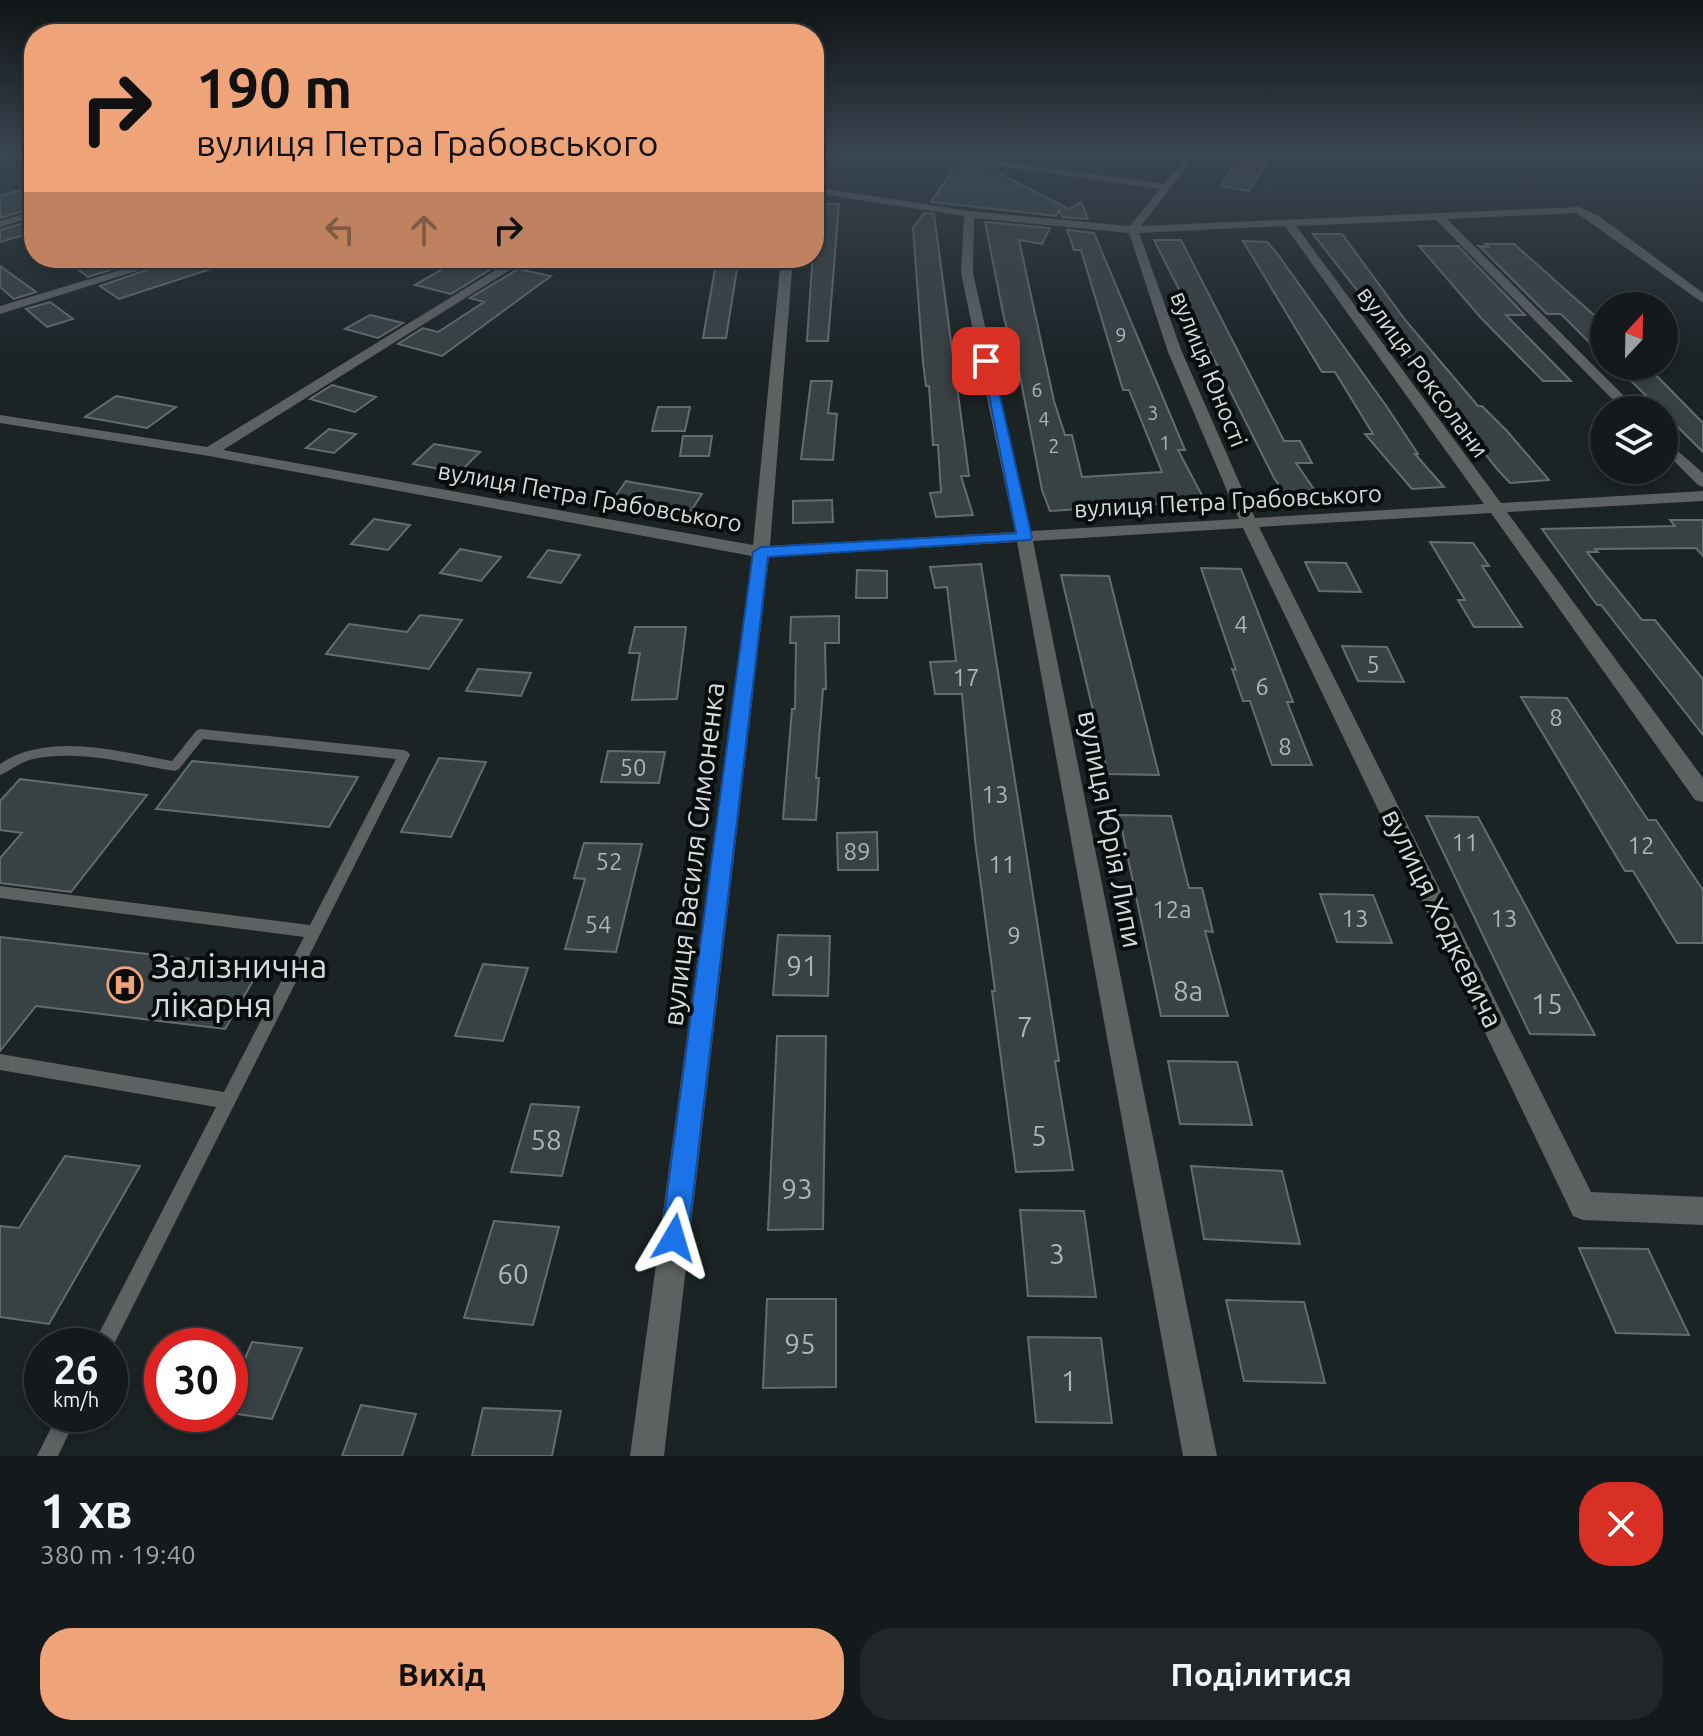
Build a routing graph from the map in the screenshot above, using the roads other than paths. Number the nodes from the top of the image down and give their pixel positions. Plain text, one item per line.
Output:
1 (969, 222) edge
2 (1050, 222) edge
3 (1139, 222) edge
4 (1271, 222) edge
5 (1288, 222) edge
6 (1444, 222) edge
7 (1600, 222) edge
8 (1133, 230) junction
9 (139, 268) edge
10 (507, 268) edge
11 (786, 268) edge
12 (1703, 299) edge
13 (0, 310) edge
14 (1617, 396) edge
15 (0, 419) edge
16 (209, 452) junction
17 (1678, 457) edge
18 (1703, 482) edge
19 (1703, 496) edge
20 (1496, 509) junction
21 (1249, 523) junction
22 (1024, 537) junction
23 (761, 552) junction
24 (0, 770) edge
25 (1703, 794) edge
26 (0, 892) edge
27 (315, 932) junction
28 (0, 1062) edge
29 (229, 1101) junction
30 (1703, 1211) edge
31 (112, 1328) edge
32 (59, 1432) edge
33 (47, 1456) edge
34 (647, 1456) edge
35 (1200, 1456) edge

1 - 22 street, вулиця Юрія Липи
2 - 8 street
3 - 8 street
4 - 8 street
5 - 20 street, вулиця Роксолани
6 - 14 street
7 - 12 street
8 - 21 street, вулиця Юності
9 - 13 street
10 - 16 street
11 - 23 street, вулиця Василя Симоненка
15 - 16 street, вулиця Петра Грабовського
16 - 23 street, вулиця Петра Грабовського
17 - 18 street
19 - 20 street, вулиця Петра Грабовського
20 - 21 street, вулиця Петра Грабовського
20 - 25 street, вулиця Роксолани
21 - 22 street, вулиця Петра Грабовського
21 - 30 street, вулиця Ходкевича
22 - 23 street, вулиця Петра Грабовського
22 - 35 street, вулиця Юрія Липи
23 - 34 street, вулиця Василя Симоненка
24 - 27 lane
26 - 27 lane
27 - 29 lane
28 - 29 lane
29 - 31 lane
32 - 33 lane

